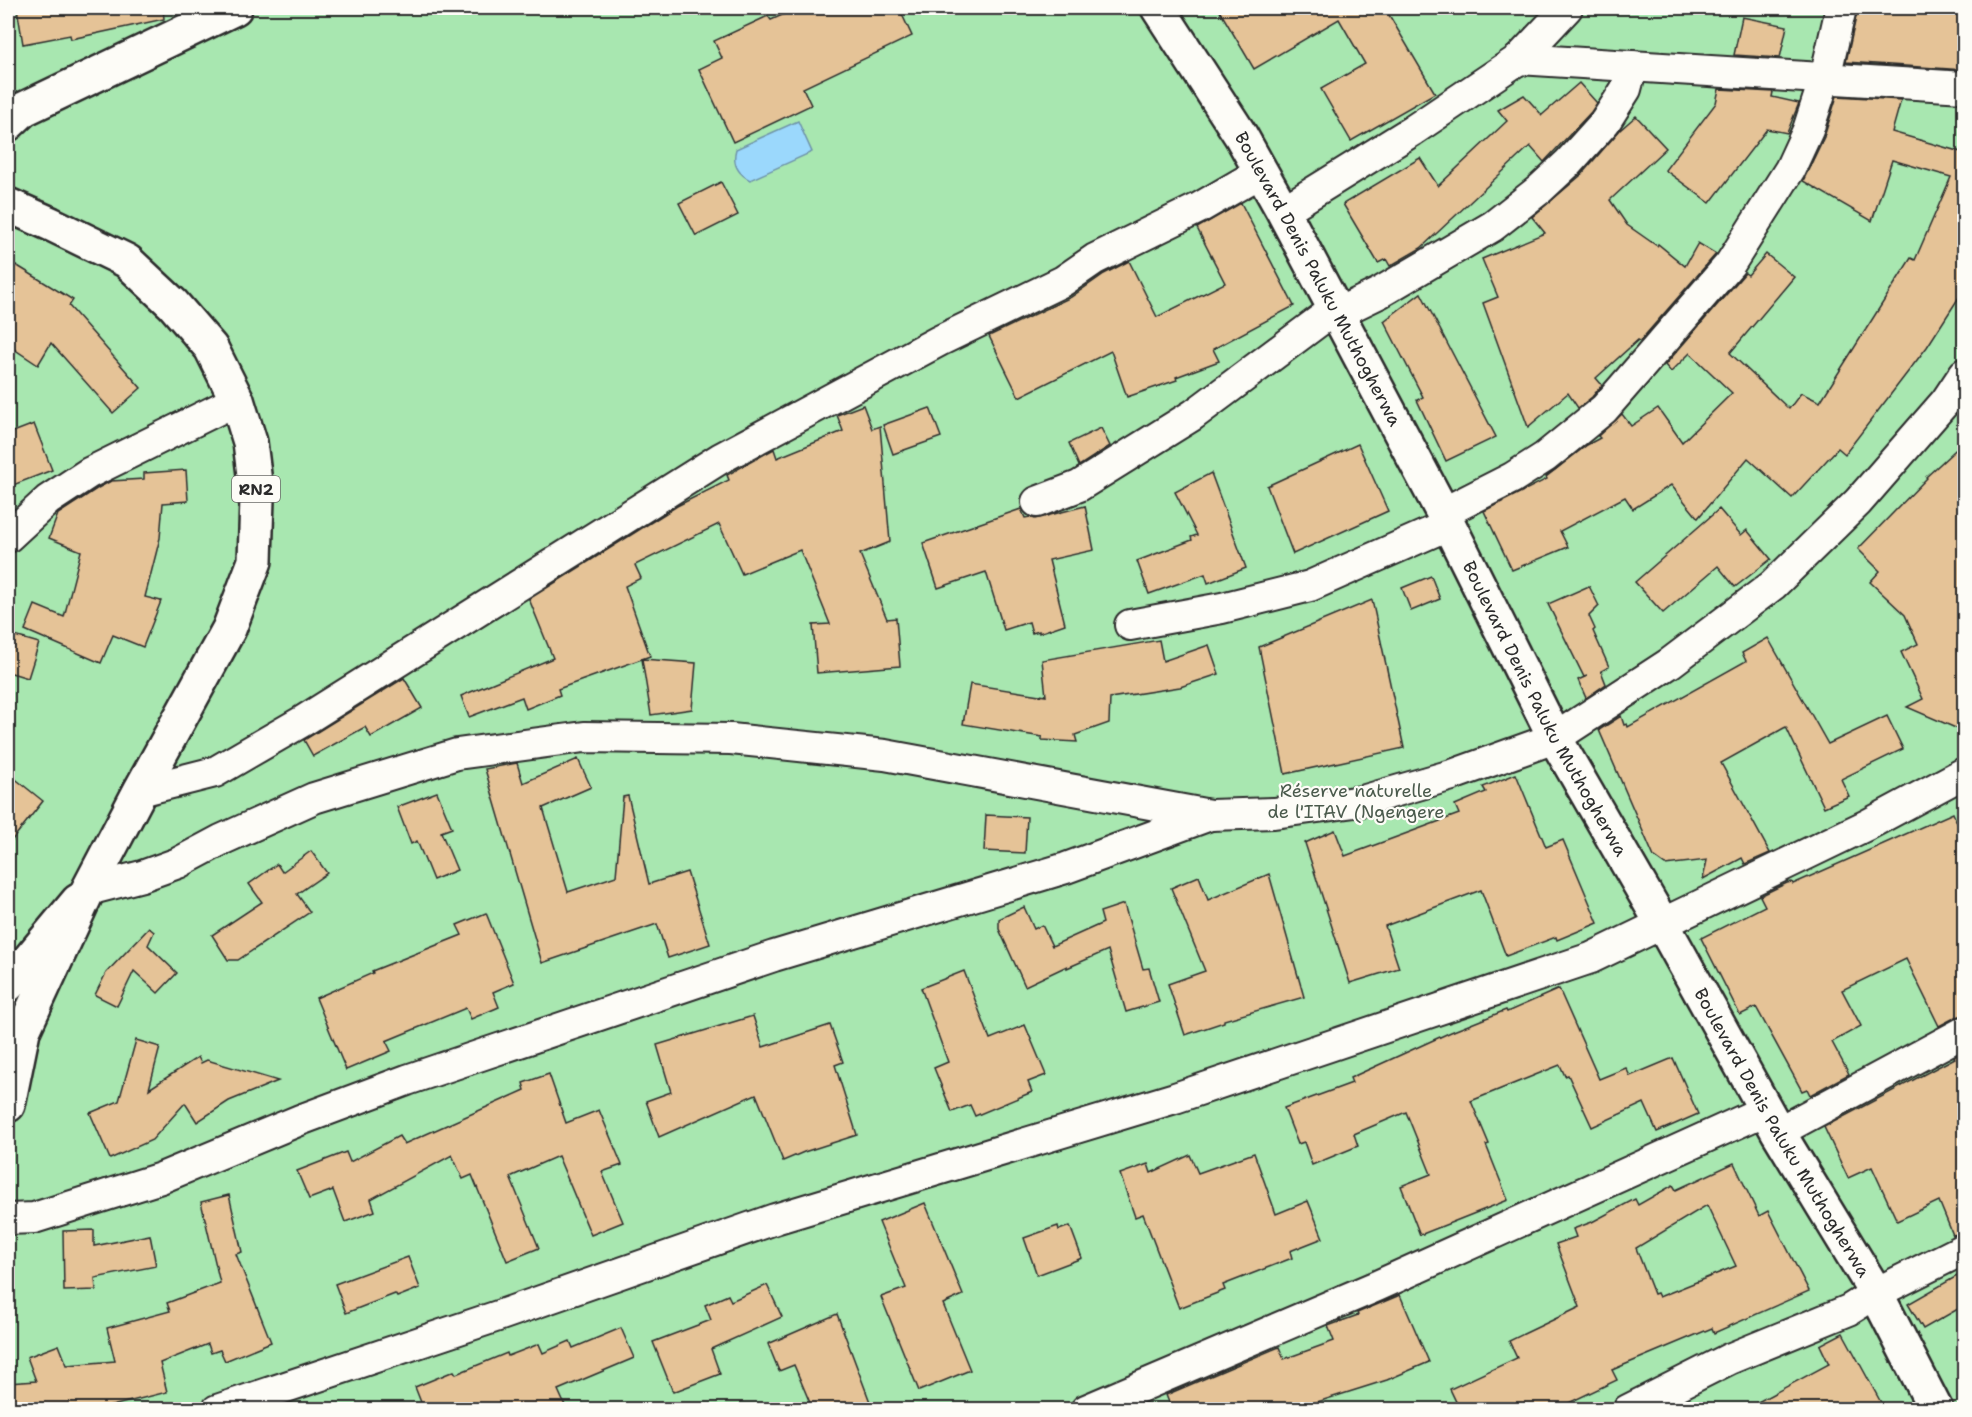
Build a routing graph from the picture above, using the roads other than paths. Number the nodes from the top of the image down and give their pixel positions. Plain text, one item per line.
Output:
1 (235, 8) edge
2 (1158, 8) edge
3 (1567, 8) edge
4 (1841, 8) edge
5 (1519, 59) junction
6 (1632, 66) junction
7 (1826, 78) junction
8 (1965, 87) edge
9 (8, 124) edge
10 (1261, 172) junction
11 (8, 205) edge
12 (1283, 212) junction
13 (1337, 311) junction
14 (1965, 374) edge
15 (237, 400) junction
16 (1036, 502) dead end
17 (1446, 519) junction
18 (8, 537) edge
19 (1130, 625) dead end
20 (1555, 738) junction
21 (1965, 773) edge
22 (140, 791) junction
23 (1210, 815) junction
24 (88, 890) junction
25 (1663, 924) junction
26 (8, 985) edge
27 (1965, 1032) edge
28 (8, 1105) edge
29 (1772, 1121) junction
30 (8, 1219) edge
31 (1965, 1249) edge
32 (1876, 1293) junction
33 (217, 1410) edge
34 (1086, 1410) edge
35 (1628, 1410) edge
36 (1936, 1410) edge

1 - 9 main road
2 - 10 main road, Boulevard Denis Paluku Muthogherwa
3 - 5 street
4 - 7 street
5 - 6 street
5 - 12 street
6 - 7 street
6 - 13 street
7 - 8 street
7 - 17 street
10 - 12 main road, Boulevard Denis Paluku Muthogherwa
10 - 22 street
11 - 15 main road, RN2
12 - 13 main road, Boulevard Denis Paluku Muthogherwa
13 - 16 street
13 - 17 main road, Boulevard Denis Paluku Muthogherwa
14 - 20 street
15 - 18 street
15 - 22 main road, RN2
17 - 19 street
17 - 20 main road, Boulevard Denis Paluku Muthogherwa
20 - 23 street
20 - 25 main road, Boulevard Denis Paluku Muthogherwa
21 - 25 street
22 - 24 main road, RN2
23 - 24 street
23 - 30 street
24 - 26 main road
24 - 28 main road, RN2
25 - 29 main road, Boulevard Denis Paluku Muthogherwa
25 - 33 street
27 - 29 street
29 - 32 main road, Boulevard Denis Paluku Muthogherwa
29 - 34 street
31 - 32 street
32 - 35 street
32 - 36 main road, Boulevard Denis Paluku Muthogherwa

